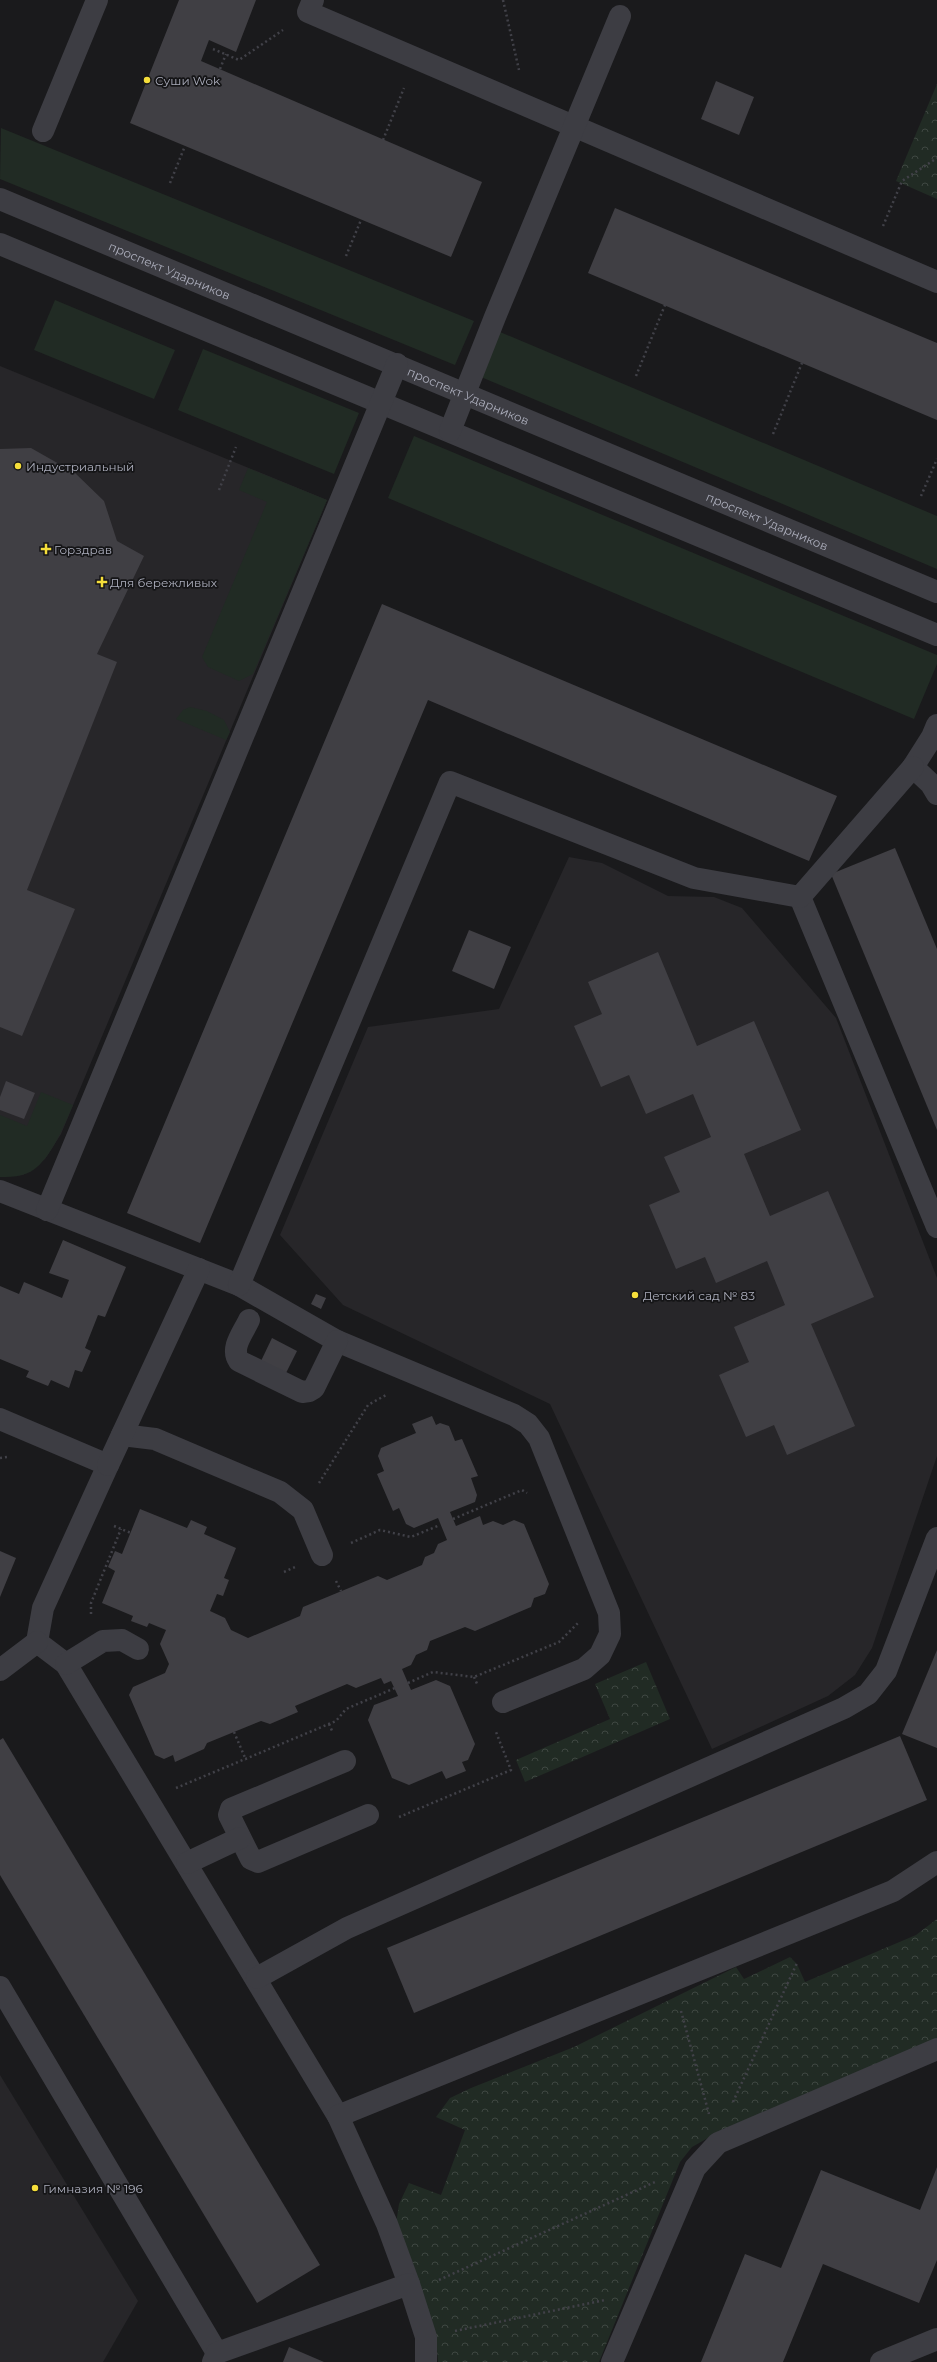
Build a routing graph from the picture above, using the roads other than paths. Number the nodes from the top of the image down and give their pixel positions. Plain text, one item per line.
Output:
1 (97, 0) edge
2 (311, 6) edge
3 (620, 16) dead end
4 (574, 127) junction
5 (42, 131) dead end
6 (0, 199) edge
7 (0, 244) edge
8 (937, 282) edge
9 (397, 364) junction
10 (465, 393) junction
11 (382, 404) junction
12 (450, 432) junction
13 (937, 592) edge
14 (937, 635) edge
15 (937, 725) edge
16 (913, 767) junction
17 (937, 794) edge
18 (800, 897) junction
19 (0, 1191) edge
20 (47, 1210) junction
21 (937, 1227) edge
22 (198, 1269) junction
23 (239, 1285) junction
24 (249, 1320) dead end
25 (337, 1341) junction
26 (0, 1419) edge
27 (122, 1435) junction
28 (108, 1465) junction
29 (937, 1538) edge
30 (322, 1555) road end
31 (37, 1642) junction
32 (138, 1649) dead end
33 (66, 1664) junction
34 (0, 1670) edge
35 (503, 1702) dead end
36 (345, 1761) road end
37 (368, 1815) road end
38 (240, 1838) junction
39 (937, 1862) edge
40 (187, 1863) junction
41 (257, 1978) junction
42 (0, 1987) edge
43 (937, 2049) edge
44 (338, 2116) junction
45 (409, 2284) junction
46 (937, 2339) edge
47 (215, 2357) edge
48 (426, 2362) edge
49 (612, 2362) edge
50 (881, 2362) edge

1 - 5 street
2 - 4 street
3 - 4 street
4 - 8 street
4 - 10 street
6 - 9 street, проспект Ударников
7 - 11 street
9 - 10 street, проспект Ударников
9 - 11 street
10 - 12 street
10 - 13 street, проспект Ударников
11 - 12 street
11 - 20 street
12 - 14 street
15 - 16 street
16 - 17 street
16 - 18 street
18 - 21 street
18 - 23 street
19 - 20 street
20 - 22 street
22 - 23 street
22 - 27 street
23 - 25 street
24 - 25 street
25 - 35 street
26 - 28 street
27 - 28 street
27 - 30 street
28 - 31 street
29 - 41 street
31 - 33 street
31 - 34 street
32 - 33 street
33 - 40 street
36 - 38 street
37 - 38 street
38 - 40 street
39 - 44 street
40 - 41 street
41 - 44 street
42 - 47 street
43 - 49 street
44 - 45 street
45 - 47 street
45 - 48 street
46 - 50 street

